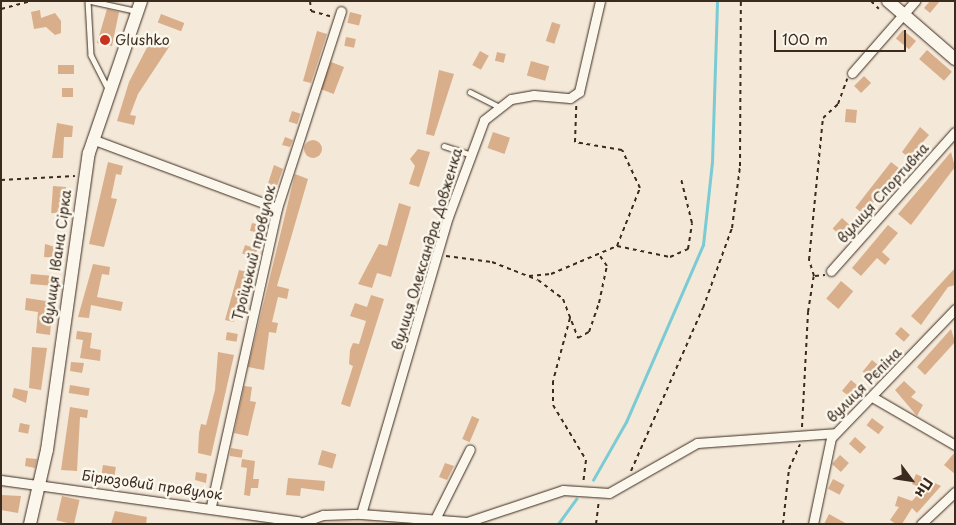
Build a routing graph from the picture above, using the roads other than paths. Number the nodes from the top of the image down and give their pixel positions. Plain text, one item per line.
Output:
1 (89, 1) edge
2 (600, 1) edge
3 (888, 1) edge
4 (915, 1) edge
5 (140, 6) edge
6 (340, 14) road end
7 (904, 14) junction
8 (955, 59) edge
9 (852, 73) road end
10 (109, 90) junction
11 (470, 92) dead end
12 (497, 106) junction
13 (955, 132) edge
14 (92, 139) junction
15 (444, 146) dead end
16 (469, 154) junction
17 (277, 208) junction
18 (831, 271) dead end
19 (955, 309) edge
20 (874, 398) junction
21 (835, 433) junction
22 (955, 446) edge
23 (470, 449) dead end
24 (1, 480) edge
25 (40, 483) junction
26 (955, 492) edge
27 (211, 506) junction
28 (361, 514) junction
29 (434, 521) junction
30 (298, 523) edge
31 (30, 524) edge
32 (813, 524) edge
33 (921, 524) edge

1 - 5 lane
1 - 10 lane
2 - 12 street
3 - 7 street
4 - 7 street
5 - 10 street, вулиця Івана Сірка
6 - 17 street, Троїцький провулок
7 - 8 street
7 - 9 street
10 - 14 street, вулиця Івана Сірка
11 - 12 lane
12 - 16 street, вулиця Олександра Довженка
13 - 18 street, вулиця Спортивна
14 - 17 street
14 - 25 street, вулиця Івана Сірка
15 - 16 lane
16 - 28 street, вулиця Олександра Довженка
17 - 27 street, Троїцький провулок
19 - 20 street, вулиця Рєпіна
20 - 21 street, вулиця Рєпіна
20 - 22 street
21 - 29 street
21 - 32 street, вулиця Рєпіна
23 - 29 street
24 - 25 street, Бірюзовий провулок
25 - 27 street, Бірюзовий провулок
25 - 31 street, вулиця Івана Сірка
26 - 33 street
27 - 30 street, Бірюзовий провулок
28 - 29 street
28 - 30 street

